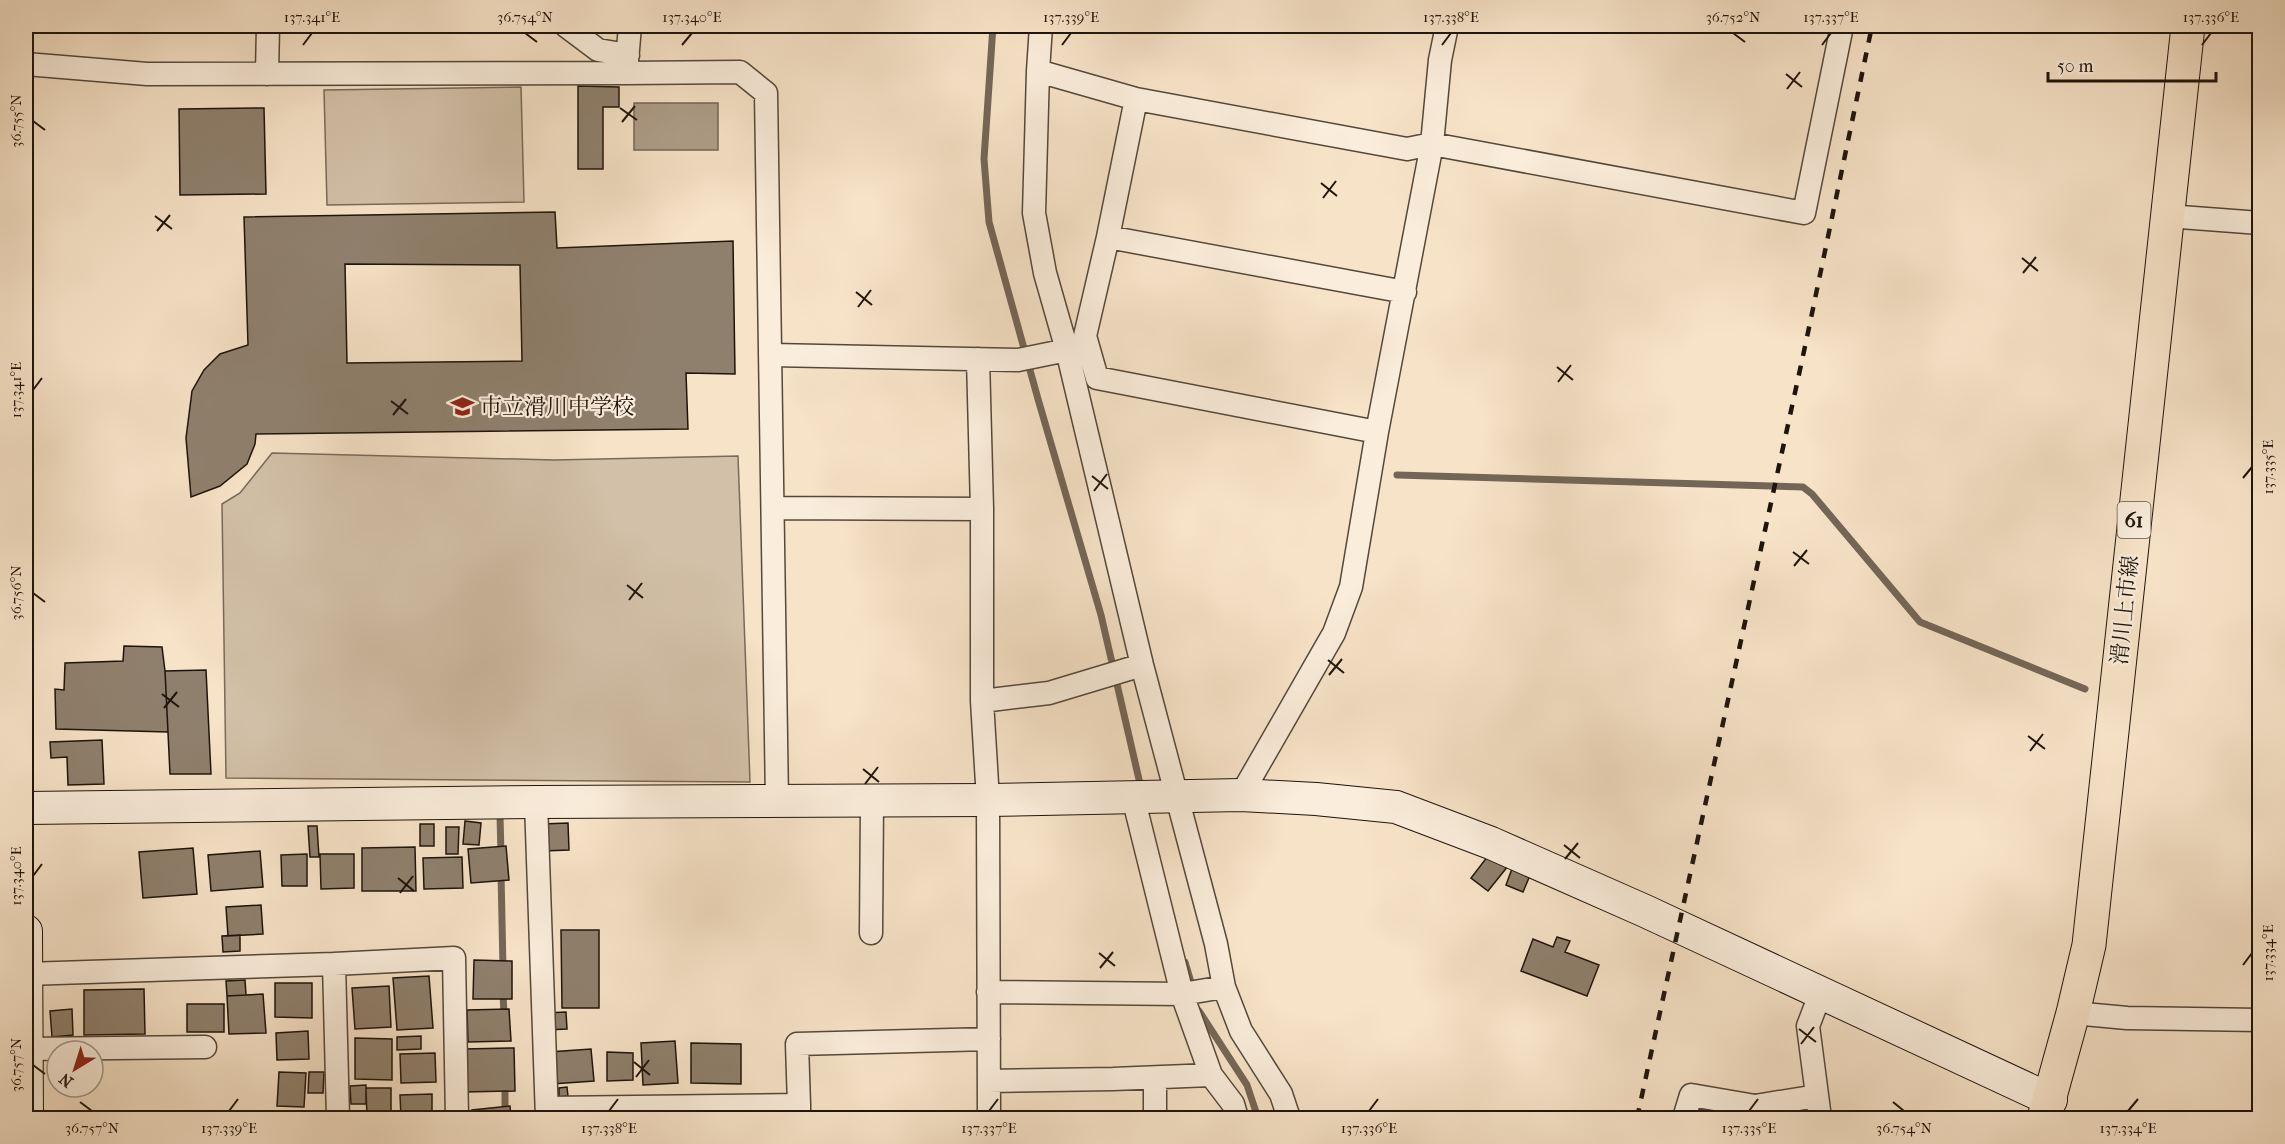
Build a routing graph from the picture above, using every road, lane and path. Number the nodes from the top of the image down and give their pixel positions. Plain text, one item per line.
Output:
1 (267, 26) edge
2 (566, 26) edge
3 (630, 26) edge
4 (1041, 26) edge
5 (1447, 26) edge
6 (1842, 26) edge
7 (2188, 26) edge
8 (26, 64) edge
9 (627, 64) junction
10 (1038, 71) junction
11 (267, 74) junction
12 (1136, 99) junction
13 (1432, 144) junction
14 (2167, 216) junction
15 (2259, 224) edge
16 (1108, 237) junction
17 (1405, 292) junction
18 (1067, 350) junction
19 (771, 355) junction
20 (978, 359) junction
21 (1377, 432) junction
22 (773, 508) junction
23 (981, 509) junction
24 (1142, 664) junction
25 (982, 701) junction
26 (1241, 795) junction
27 (1174, 796) junction
28 (1133, 797) junction
29 (988, 800) junction
30 (872, 801) junction
31 (536, 802) junction
32 (777, 802) junction
33 (26, 808) edge
34 (26, 931) edge
35 (871, 933) dead end
36 (334, 964) junction
37 (26, 974) edge
38 (1224, 987) junction
39 (988, 992) junction
40 (1821, 992) junction
41 (1182, 994) junction
42 (2073, 1013) junction
43 (2259, 1020) edge
44 (989, 1039) junction
45 (205, 1047) dead end
46 (27, 1049) edge
47 (1211, 1075) junction
48 (1155, 1078) junction
49 (989, 1080) junction
50 (1817, 1096) junction
51 (2047, 1109) edge
52 (799, 1112) edge
53 (548, 1113) edge
54 (27, 1119) edge
55 (338, 1119) edge
56 (457, 1119) edge
57 (989, 1119) edge
58 (1155, 1119) edge
59 (1237, 1119) edge
60 (1289, 1119) edge
61 (1684, 1119) edge
62 (1820, 1119) edge

1 - 11 street
2 - 9 street
3 - 9 street
4 - 10 street
5 - 13 street
6 - 13 street
7 - 14 main road, 滑川上市線 / 61
8 - 11 street
9 - 11 street
9 - 19 street
10 - 12 street
10 - 18 street
12 - 13 street
12 - 16 street
13 - 17 street
14 - 15 street
14 - 42 main road, 滑川上市線 / 61
16 - 17 street
16 - 21 street
17 - 21 street
18 - 20 street
18 - 24 street
19 - 20 street
19 - 22 street
20 - 23 street
21 - 26 street
22 - 23 street
22 - 32 street
23 - 25 street
24 - 25 street
24 - 27 street
25 - 29 street
26 - 27 street
26 - 40 street
27 - 28 street
27 - 38 street
28 - 29 street
28 - 41 street
29 - 30 street
29 - 39 street
30 - 32 street
30 - 35 street
31 - 32 street
31 - 33 street
31 - 53 street
34 - 37 street
36 - 37 street
36 - 55 street
36 - 56 street
37 - 46 street
38 - 41 street
38 - 60 street
39 - 41 street
39 - 44 street
40 - 50 street
40 - 51 street
41 - 47 street
42 - 43 street
42 - 51 main road, 滑川上市線 / 61
44 - 49 street
44 - 52 street
45 - 46 street
46 - 54 street
47 - 48 street
47 - 59 street
48 - 49 street
48 - 58 street
49 - 57 street
50 - 61 street
50 - 62 street
52 - 53 street

